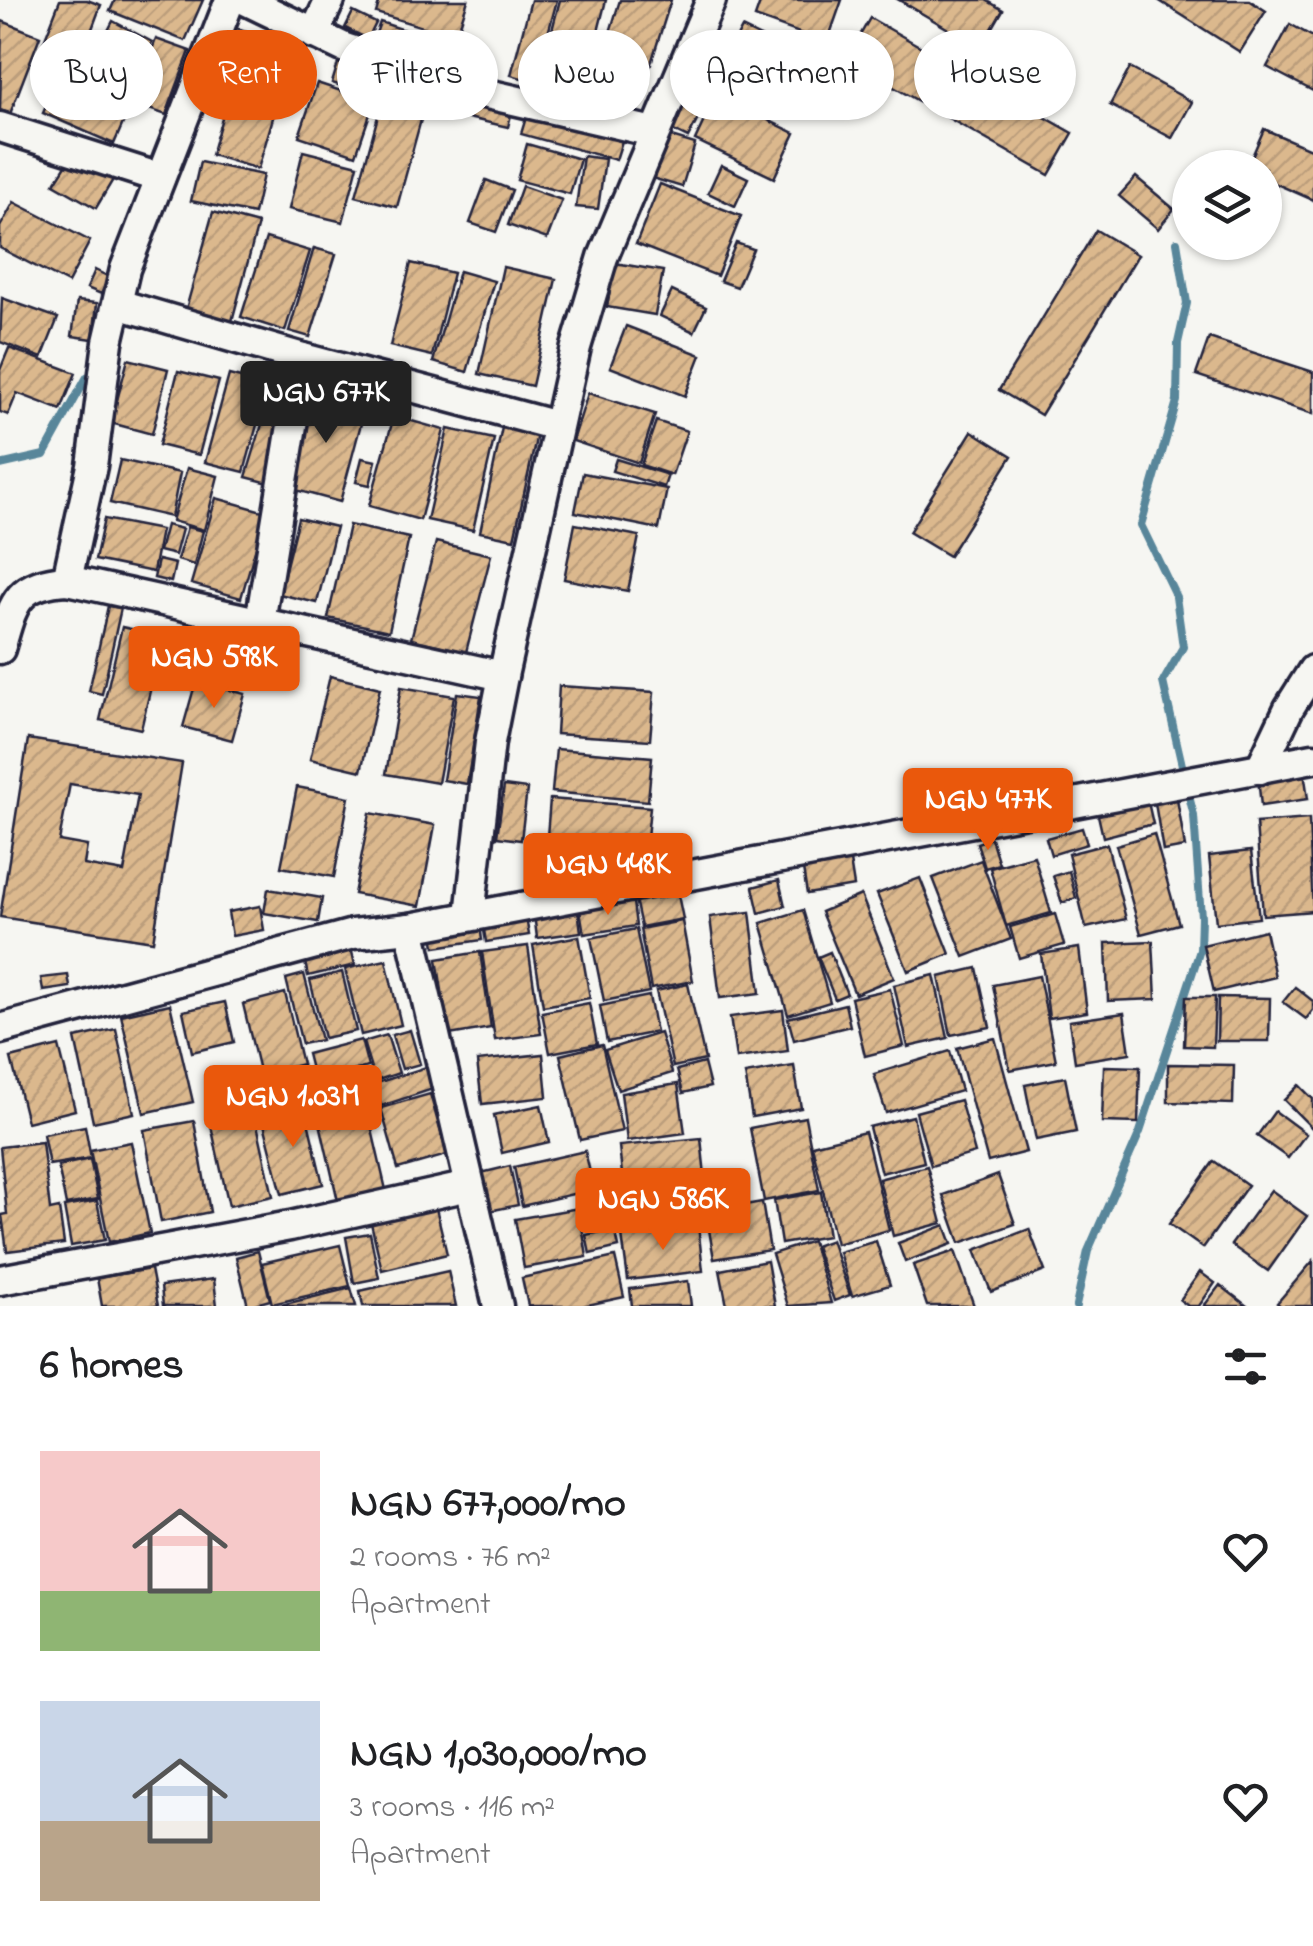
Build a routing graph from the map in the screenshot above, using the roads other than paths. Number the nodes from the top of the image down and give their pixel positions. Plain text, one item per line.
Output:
1 (230, 0) edge
2 (244, 0) edge
3 (330, 0) edge
4 (711, 0) edge
5 (306, 30) edge
6 (316, 30) edge
7 (317, 35) edge
8 (0, 126) edge
9 (653, 132) junction
10 (160, 178) junction
11 (118, 304) junction
12 (303, 358) junction
13 (557, 426) junction
14 (66, 580) junction
15 (260, 622) junction
16 (0, 649) edge
17 (1313, 670) edge
18 (503, 676) junction
19 (1313, 758) edge
20 (1260, 770) junction
21 (470, 915) junction
22 (410, 928) junction
23 (0, 1028) edge
24 (468, 1186) junction
25 (0, 1280) edge
26 (498, 1306) edge

1 - 10 street
2 - 5 street
3 - 6 street
4 - 9 street
7 - 9 street
8 - 10 street
9 - 13 street
10 - 11 street
11 - 12 street
11 - 14 street
12 - 13 street
12 - 15 street
13 - 18 street
14 - 15 street
14 - 16 street
15 - 18 street
17 - 20 street
18 - 21 street
19 - 20 street
20 - 21 street
21 - 22 street
22 - 23 street
22 - 24 street
24 - 25 street
24 - 26 street

